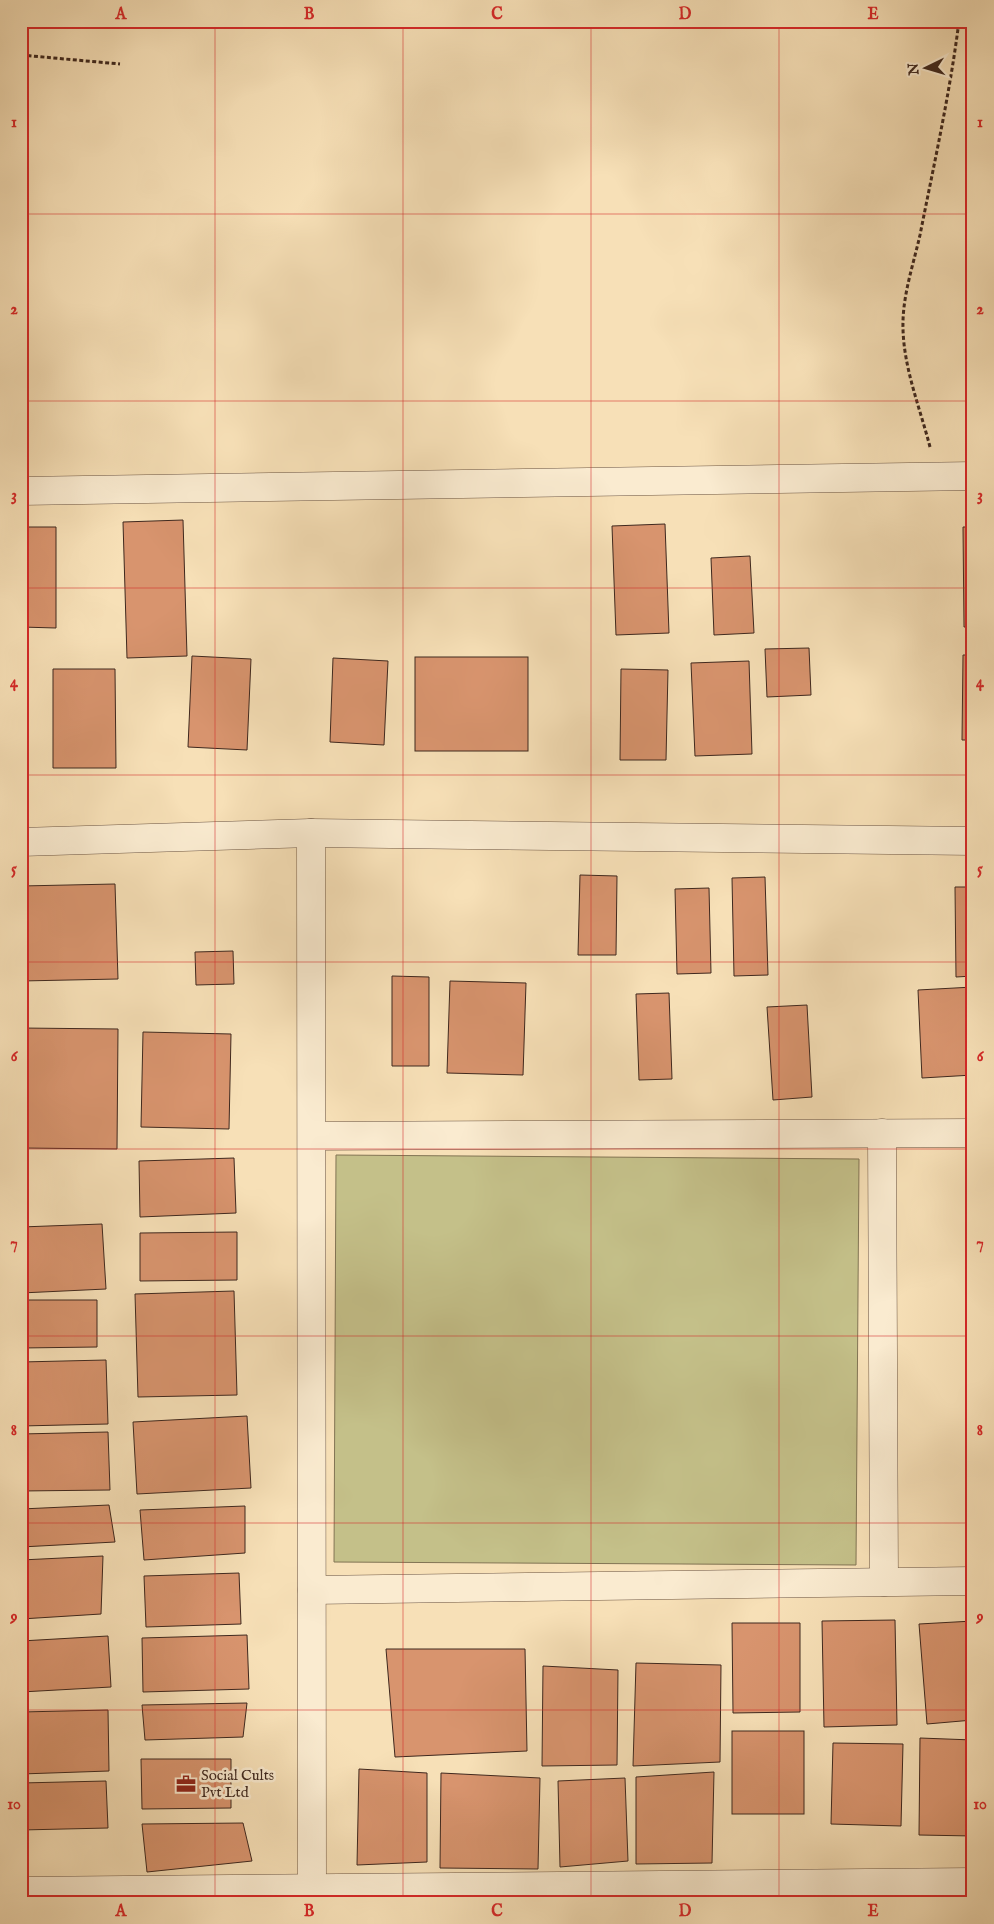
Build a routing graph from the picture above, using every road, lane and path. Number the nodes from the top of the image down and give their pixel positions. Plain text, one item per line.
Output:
1 (959, 21) edge
2 (21, 55) edge
3 (120, 64) dead end
4 (973, 476) edge
5 (938, 477) junction
6 (21, 490) edge
7 (311, 833) junction
8 (973, 841) edge
9 (21, 842) edge
10 (882, 1133) junction
11 (973, 1133) edge
12 (312, 1136) junction
13 (973, 1581) edge
14 (884, 1582) junction
15 (312, 1590) junction
16 (973, 1882) edge
17 (312, 1889) junction
18 (21, 1891) edge
19 (747, 1893) edge

1 - 5 path
2 - 3 path
4 - 5 lane
5 - 6 lane
7 - 8 lane
7 - 9 lane
7 - 12 lane
10 - 11 lane
10 - 12 lane
10 - 14 lane
12 - 15 lane
13 - 14 lane
14 - 15 lane
15 - 17 lane
16 - 19 lane
17 - 18 lane
17 - 19 lane

